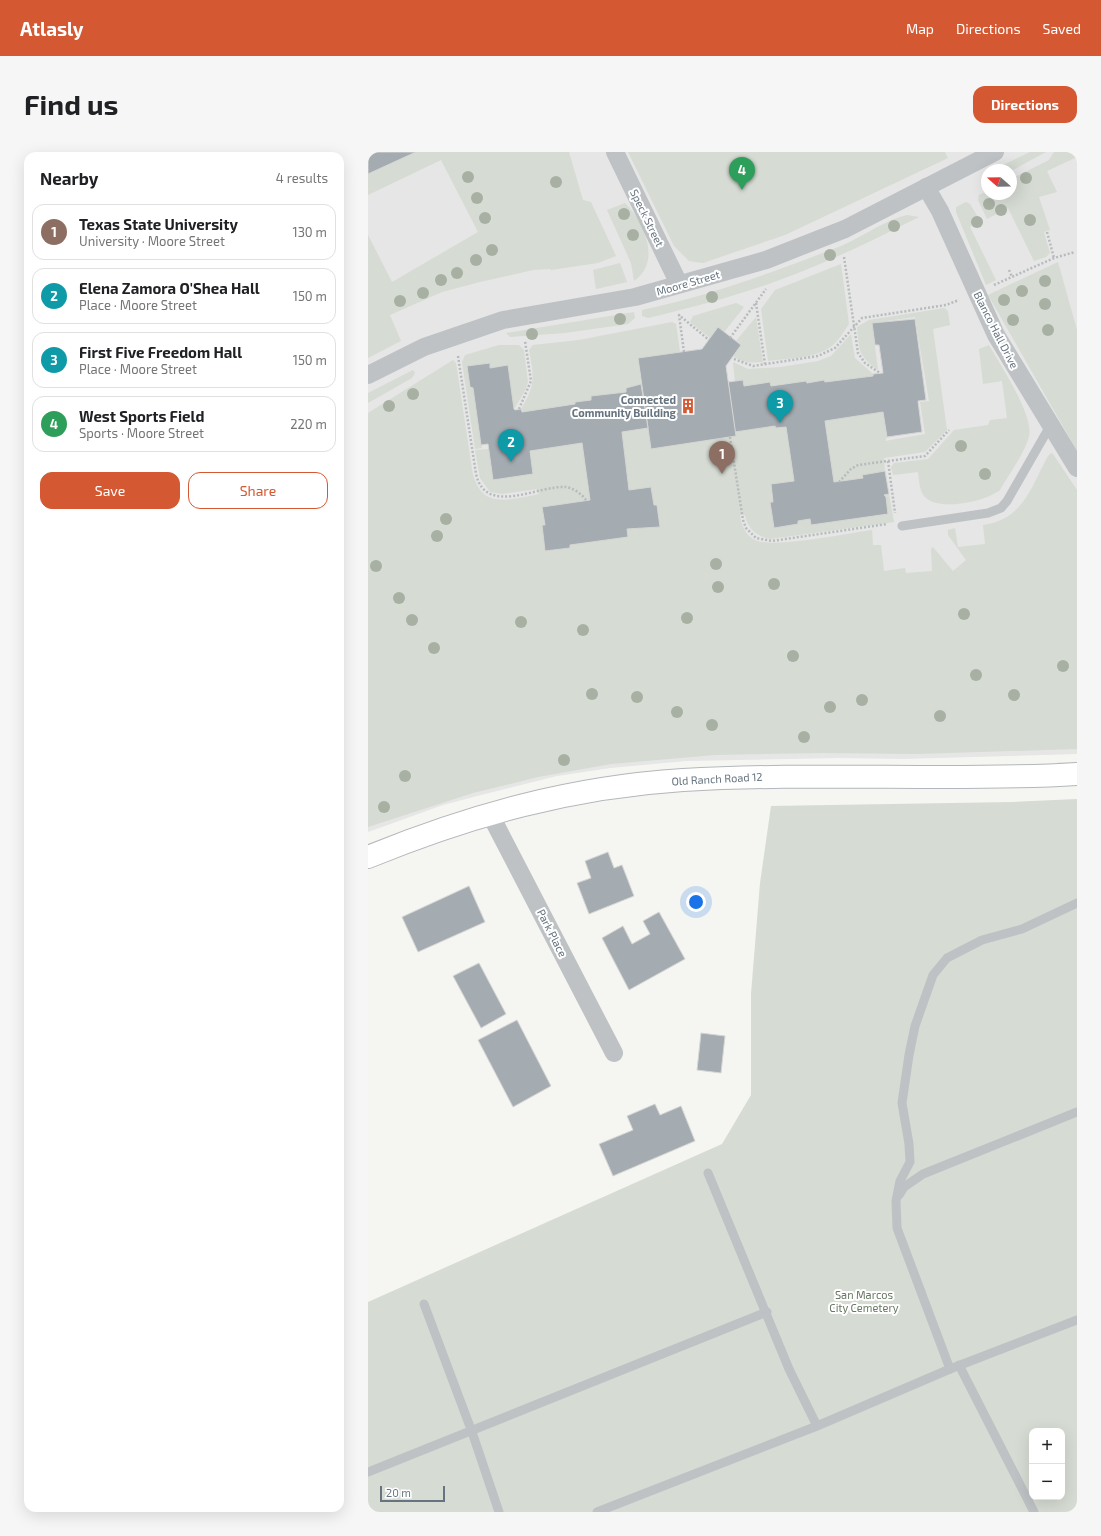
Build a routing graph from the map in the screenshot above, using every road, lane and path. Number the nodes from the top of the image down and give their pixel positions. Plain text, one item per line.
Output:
1 (614, 152) edge
2 (995, 152) edge
3 (926, 187) junction
4 (1047, 232) dead end
5 (1075, 252) dead end
6 (844, 257) dead end
7 (1054, 258) junction
8 (1009, 270) dead end
9 (1012, 277) junction
10 (680, 284) junction
11 (993, 286) dead end
12 (766, 289) dead end
13 (965, 298) dead end
14 (756, 303) junction
15 (854, 326) junction
16 (730, 338) dead end
17 (709, 340) dead end
18 (525, 341) dead end
19 (684, 352) dead end
20 (458, 354) dead end
21 (734, 359) dead end
22 (765, 364) junction
23 (880, 373) dead end
24 (368, 375) edge
25 (519, 409) dead end
26 (1050, 426) junction
27 (949, 430) dead end
28 (730, 437) dead end
29 (888, 461) junction
30 (1077, 468) edge
31 (839, 482) dead end
32 (586, 500) dead end
33 (896, 515) dead end
34 (890, 524) dead end
35 (902, 526) dead end
36 (1077, 774) edge
37 (490, 814) junction
38 (368, 857) edge
39 (1077, 903) edge
40 (614, 1053) dead end
41 (1077, 1112) edge
42 (708, 1173) dead end
43 (896, 1201) junction
44 (424, 1304) dead end
45 (767, 1312) junction
46 (1077, 1320) edge
47 (959, 1365) junction
48 (950, 1369) junction
49 (817, 1426) junction
50 (472, 1432) junction
51 (368, 1472) edge
52 (499, 1512) edge
53 (597, 1512) edge
54 (1034, 1512) edge

1 - 10 street, Speck Street
2 - 3 street, Moore Street
3 - 10 street, Moore Street
3 - 26 street, Blanco Hall Drive
4 - 7 path
5 - 7 path
6 - 15 path
7 - 9 path
8 - 9 path
9 - 11 path
10 - 24 street, Moore Street
12 - 14 path
13 - 15 path
14 - 16 path
14 - 22 path
15 - 22 path
15 - 23 path
17 - 19 path
18 - 25 path
20 - 32 path
21 - 22 path
26 - 30 street, Blanco Hall Drive
26 - 35 lane
27 - 29 path
28 - 34 path
29 - 31 path
29 - 33 path
36 - 37 main road, Old Ranch Road 12
37 - 38 main road, Old Ranch Road 12
37 - 40 street, Park Place
39 - 43 lane
41 - 43 lane
42 - 45 lane
43 - 48 lane
44 - 50 lane
45 - 49 lane
45 - 50 lane
46 - 47 lane
47 - 48 lane
47 - 54 lane
48 - 49 lane
49 - 53 lane
50 - 51 lane
50 - 52 lane

